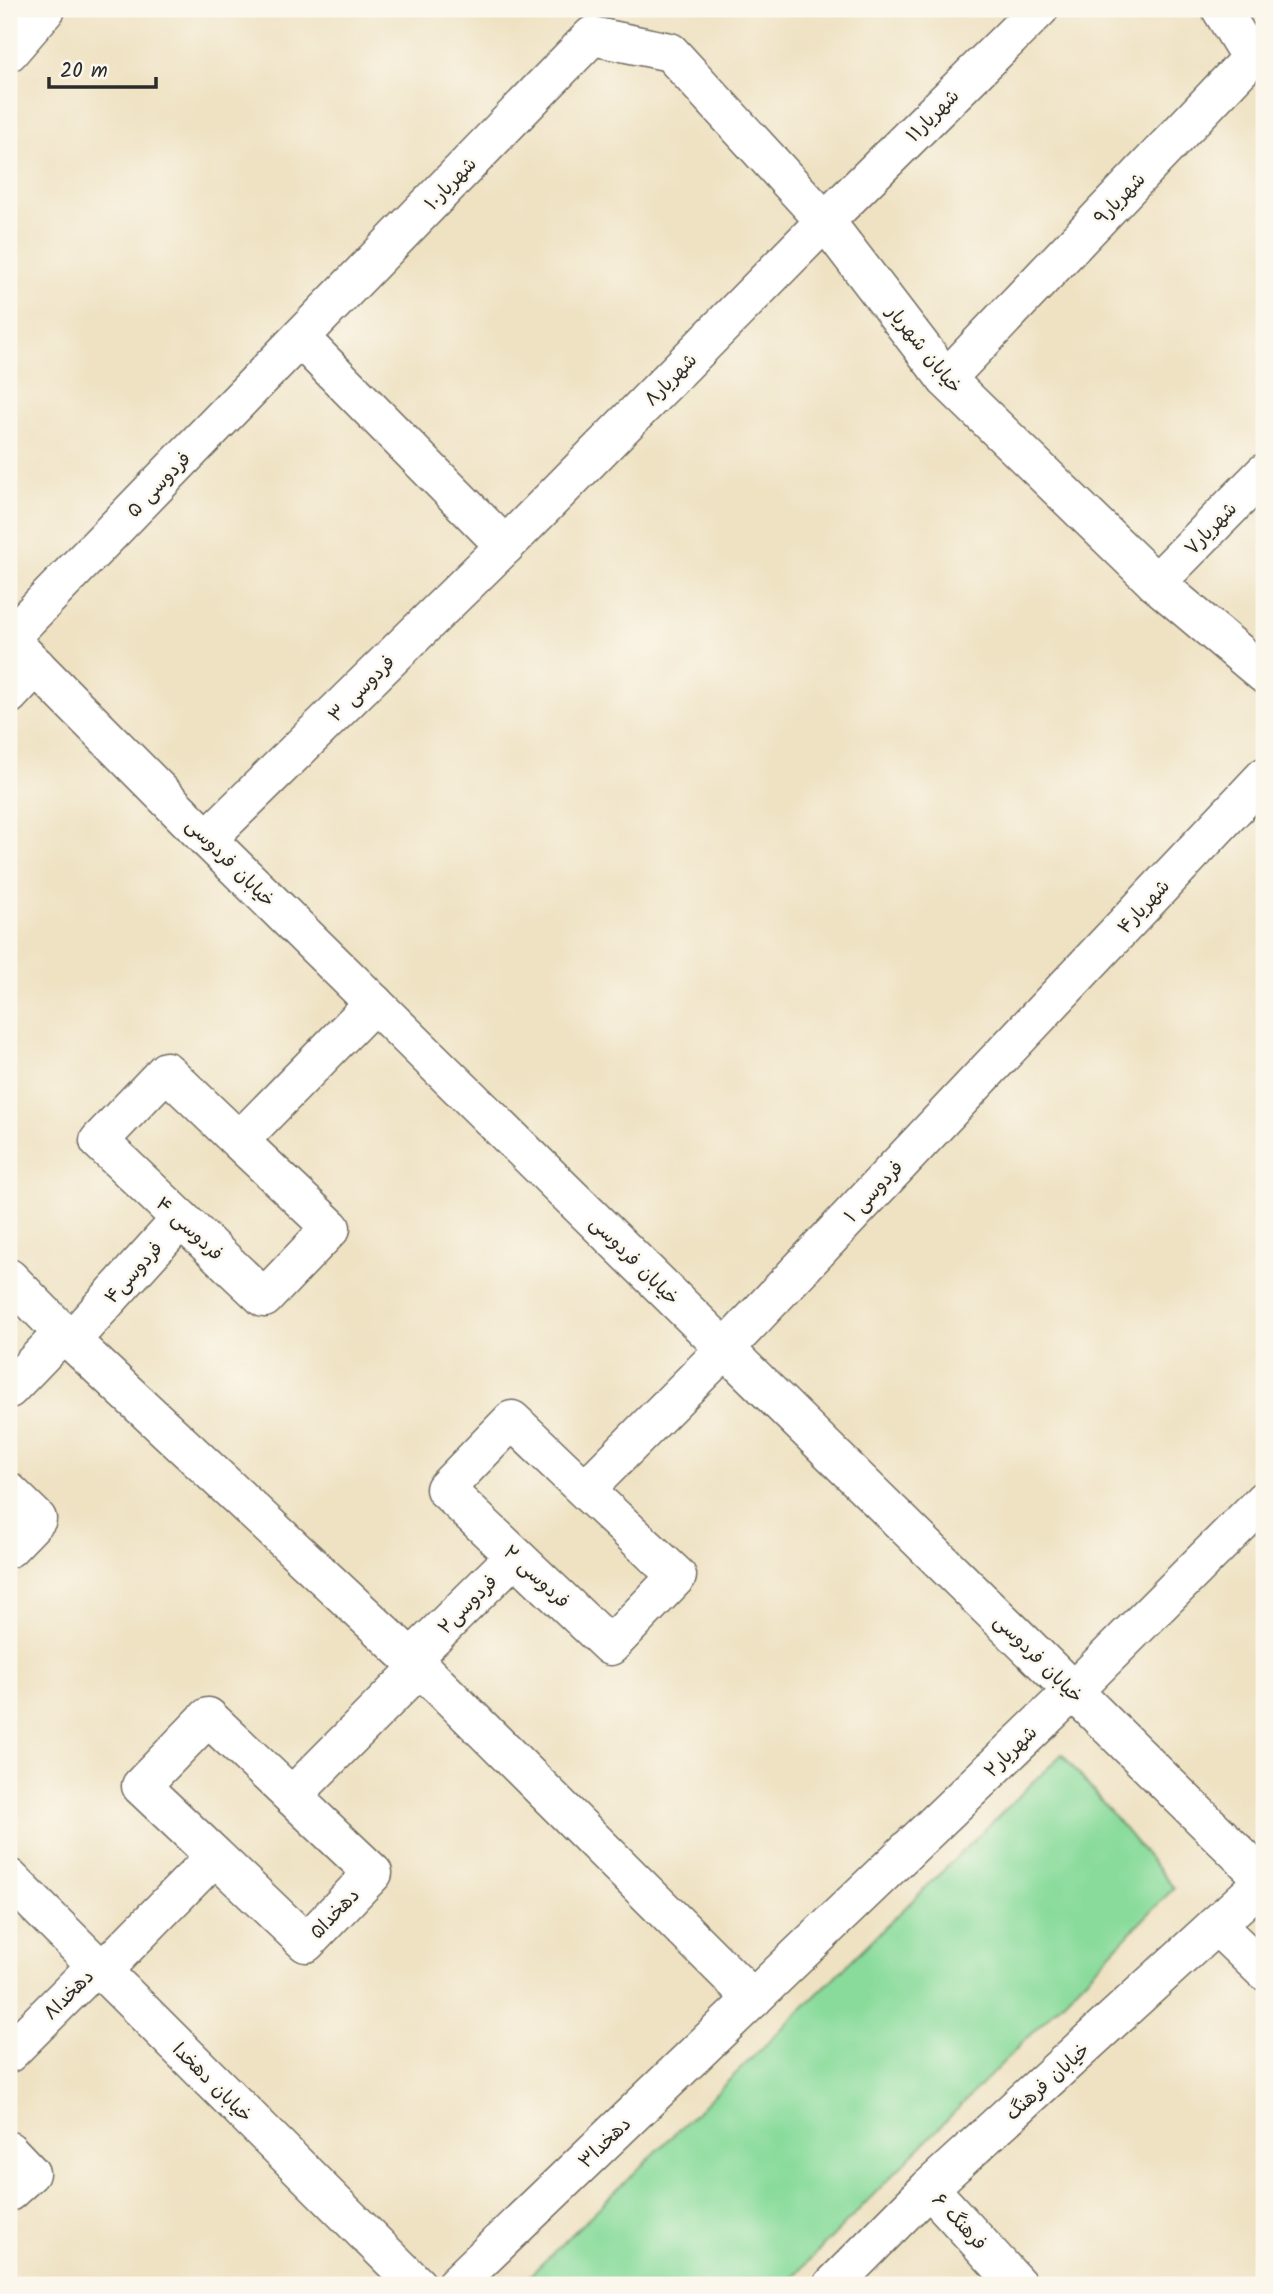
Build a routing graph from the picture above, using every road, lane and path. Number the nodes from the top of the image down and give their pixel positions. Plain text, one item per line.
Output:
1 (46, 9) edge
2 (1039, 9) edge
3 (1221, 9) edge
4 (592, 36) joint
5 (9, 52) edge
6 (825, 221) junction
7 (303, 334) junction
8 (946, 379) junction
9 (1264, 472) edge
10 (509, 541) junction
11 (1156, 583) junction
12 (9, 638) edge
13 (36, 666) junction
14 (1264, 674) edge
15 (9, 695) edge
16 (1264, 777) edge
17 (207, 839) junction
18 (374, 1003) junction
19 (1022, 1034) joint
20 (239, 1141) junction
21 (181, 1219) junction
22 (9, 1278) edge
23 (74, 1329) junction
24 (725, 1349) junction
25 (9, 1389) edge
26 (586, 1489) junction
27 (9, 1492) edge
28 (1264, 1500) edge
29 (9, 1548) edge
30 (515, 1556) junction
31 (419, 1659) junction
32 (1073, 1690) junction
33 (292, 1796) junction
34 (215, 1856) junction
35 (9, 1878) edge
36 (1264, 1880) edge
37 (1216, 1925) junction
38 (100, 1968) junction
39 (1264, 1971) edge
40 (753, 1999) junction
41 (9, 2053) edge
42 (9, 2151) edge
43 (929, 2188) junction
44 (9, 2192) edge
45 (417, 2285) edge
46 (455, 2285) edge
47 (833, 2285) edge
48 (1018, 2285) edge

1 - 5 street
2 - 6 street, شهریار۱۱
3 - 8 street, شهریار۹
4 - 6 street, خیابان شهریار
4 - 7 street, شهریار۱۰
6 - 8 street, خیابان شهریار
6 - 10 street, شهریار۸
7 - 10 street
7 - 12 street, فردوسی ۵
8 - 11 street, خیابان شهریار
9 - 11 street, شهریار۷
10 - 17 street, فردوسی ۳
11 - 14 street, خیابان شهریار
12 - 13 street, خیابان فردوسی
13 - 15 street
13 - 17 street, خیابان فردوسی
16 - 19 street, شهریار۴
17 - 18 street, خیابان فردوسی
18 - 20 street
18 - 24 street, خیابان فردوسی
19 - 24 street, فردوسی ۱
20 - 21 street, فردوسی ۴
20 - 21 street, فردوسی ۴
21 - 23 street, فردوسی۴
22 - 23 street
23 - 25 street, فردوسی۴
23 - 31 street
24 - 26 street
24 - 32 street, خیابان فردوسی
26 - 30 street, فردوسی ۲
26 - 30 street, فردوسی ۲
27 - 29 street
28 - 32 street, شهریار۲
30 - 31 street, فردوسی۲
31 - 33 street
31 - 40 street
32 - 36 street, خیابان فردوسی
32 - 40 street, شهریار۲
33 - 34 street, دهخدا۵
33 - 34 street, دهخدا۵
34 - 38 street
35 - 38 street, خیابان دهخدا
36 - 37 street, خیابان فرهنگ
37 - 39 street
37 - 43 street, خیابان فرهنگ
38 - 41 street, دهخدا۸
38 - 45 street, خیابان دهخدا
40 - 46 street, دهخدا۳
42 - 44 street
43 - 47 street, خیابان فرهنگ
43 - 48 street, فرهنگ ۶

